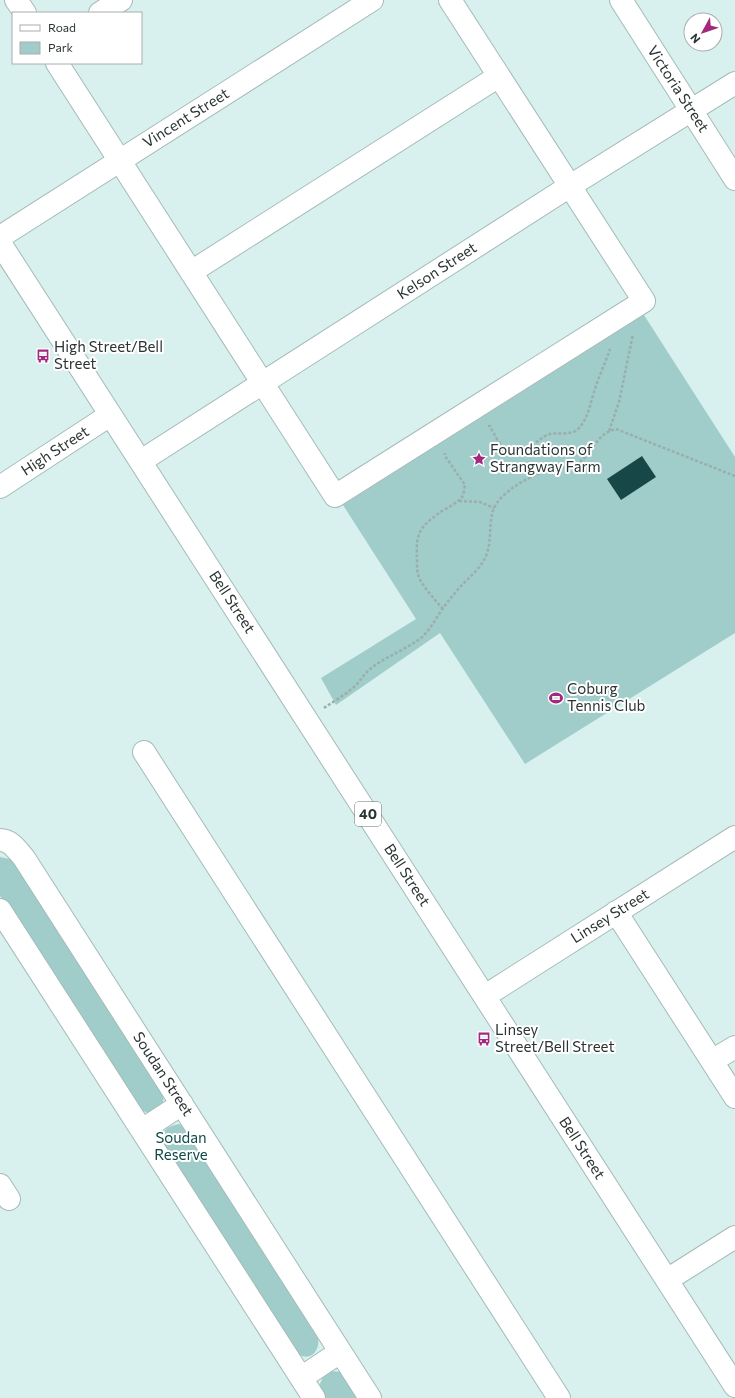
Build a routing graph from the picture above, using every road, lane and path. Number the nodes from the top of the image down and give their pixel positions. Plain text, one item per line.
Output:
1 (16, 0) edge
2 (121, 0) edge
3 (372, 0) edge
4 (450, 0) edge
5 (621, 0) edge
6 (23, 12) edge
7 (102, 12) edge
8 (58, 64) edge
9 (499, 76) junction
10 (735, 83) edge
11 (691, 111) junction
12 (120, 161) junction
13 (735, 178) edge
14 (570, 186) junction
15 (0, 237) edge
16 (0, 243) edge
17 (191, 272) junction
18 (639, 304) junction
19 (610, 347) dead end
20 (263, 382) junction
21 (110, 415) junction
22 (485, 426) dead end
23 (609, 430) junction
24 (446, 452) dead end
25 (141, 461) junction
26 (735, 476) edge
27 (0, 487) edge
28 (459, 501) junction
29 (494, 508) junction
30 (443, 609) junction
31 (306, 718) junction
32 (144, 752) dead end
33 (735, 837) edge
34 (0, 840) edge
35 (0, 910) edge
36 (616, 912) junction
37 (485, 996) junction
38 (735, 1046) edge
39 (712, 1061) junction
40 (735, 1096) edge
41 (182, 1104) junction
42 (142, 1130) junction
43 (735, 1237) edge
44 (667, 1280) junction
45 (340, 1352) junction
46 (301, 1378) junction
47 (735, 1386) edge
48 (314, 1398) edge
49 (370, 1398) edge
50 (560, 1398) edge

1 - 6 main road
2 - 7 main road
3 - 12 main road, Vincent Street
4 - 9 main road
5 - 11 main road, Victoria Street
8 - 12 main road
9 - 14 main road
9 - 17 main road
10 - 11 main road, Kelson Street
11 - 13 main road, Victoria Street
11 - 14 main road, Kelson Street
12 - 15 main road, Vincent Street
12 - 17 main road
14 - 18 main road
14 - 20 main road, Kelson Street
16 - 21 main road, Bell Street / 40
17 - 20 main road
18 - 20 main road
18 - 23 path
19 - 22 path
20 - 25 main road, Kelson Street
21 - 25 main road, Bell Street / 40
21 - 27 main road, High Street
23 - 26 path
23 - 29 path
24 - 28 path
25 - 31 main road, Bell Street / 40
28 - 29 path
28 - 30 path
29 - 30 path
30 - 31 path
31 - 37 main road, Bell Street / 40
32 - 50 main road
33 - 36 main road, Linsey Street
34 - 41 main road, Soudan Street
35 - 42 main road
36 - 37 main road, Linsey Street
36 - 39 main road
37 - 44 main road, Bell Street / 40
38 - 39 main road
39 - 40 main road
41 - 42 main road
41 - 45 main road, Soudan Street
42 - 46 main road
43 - 44 main road
44 - 47 main road, Bell Street / 40
45 - 46 main road
45 - 49 main road, Soudan Street
46 - 48 main road

